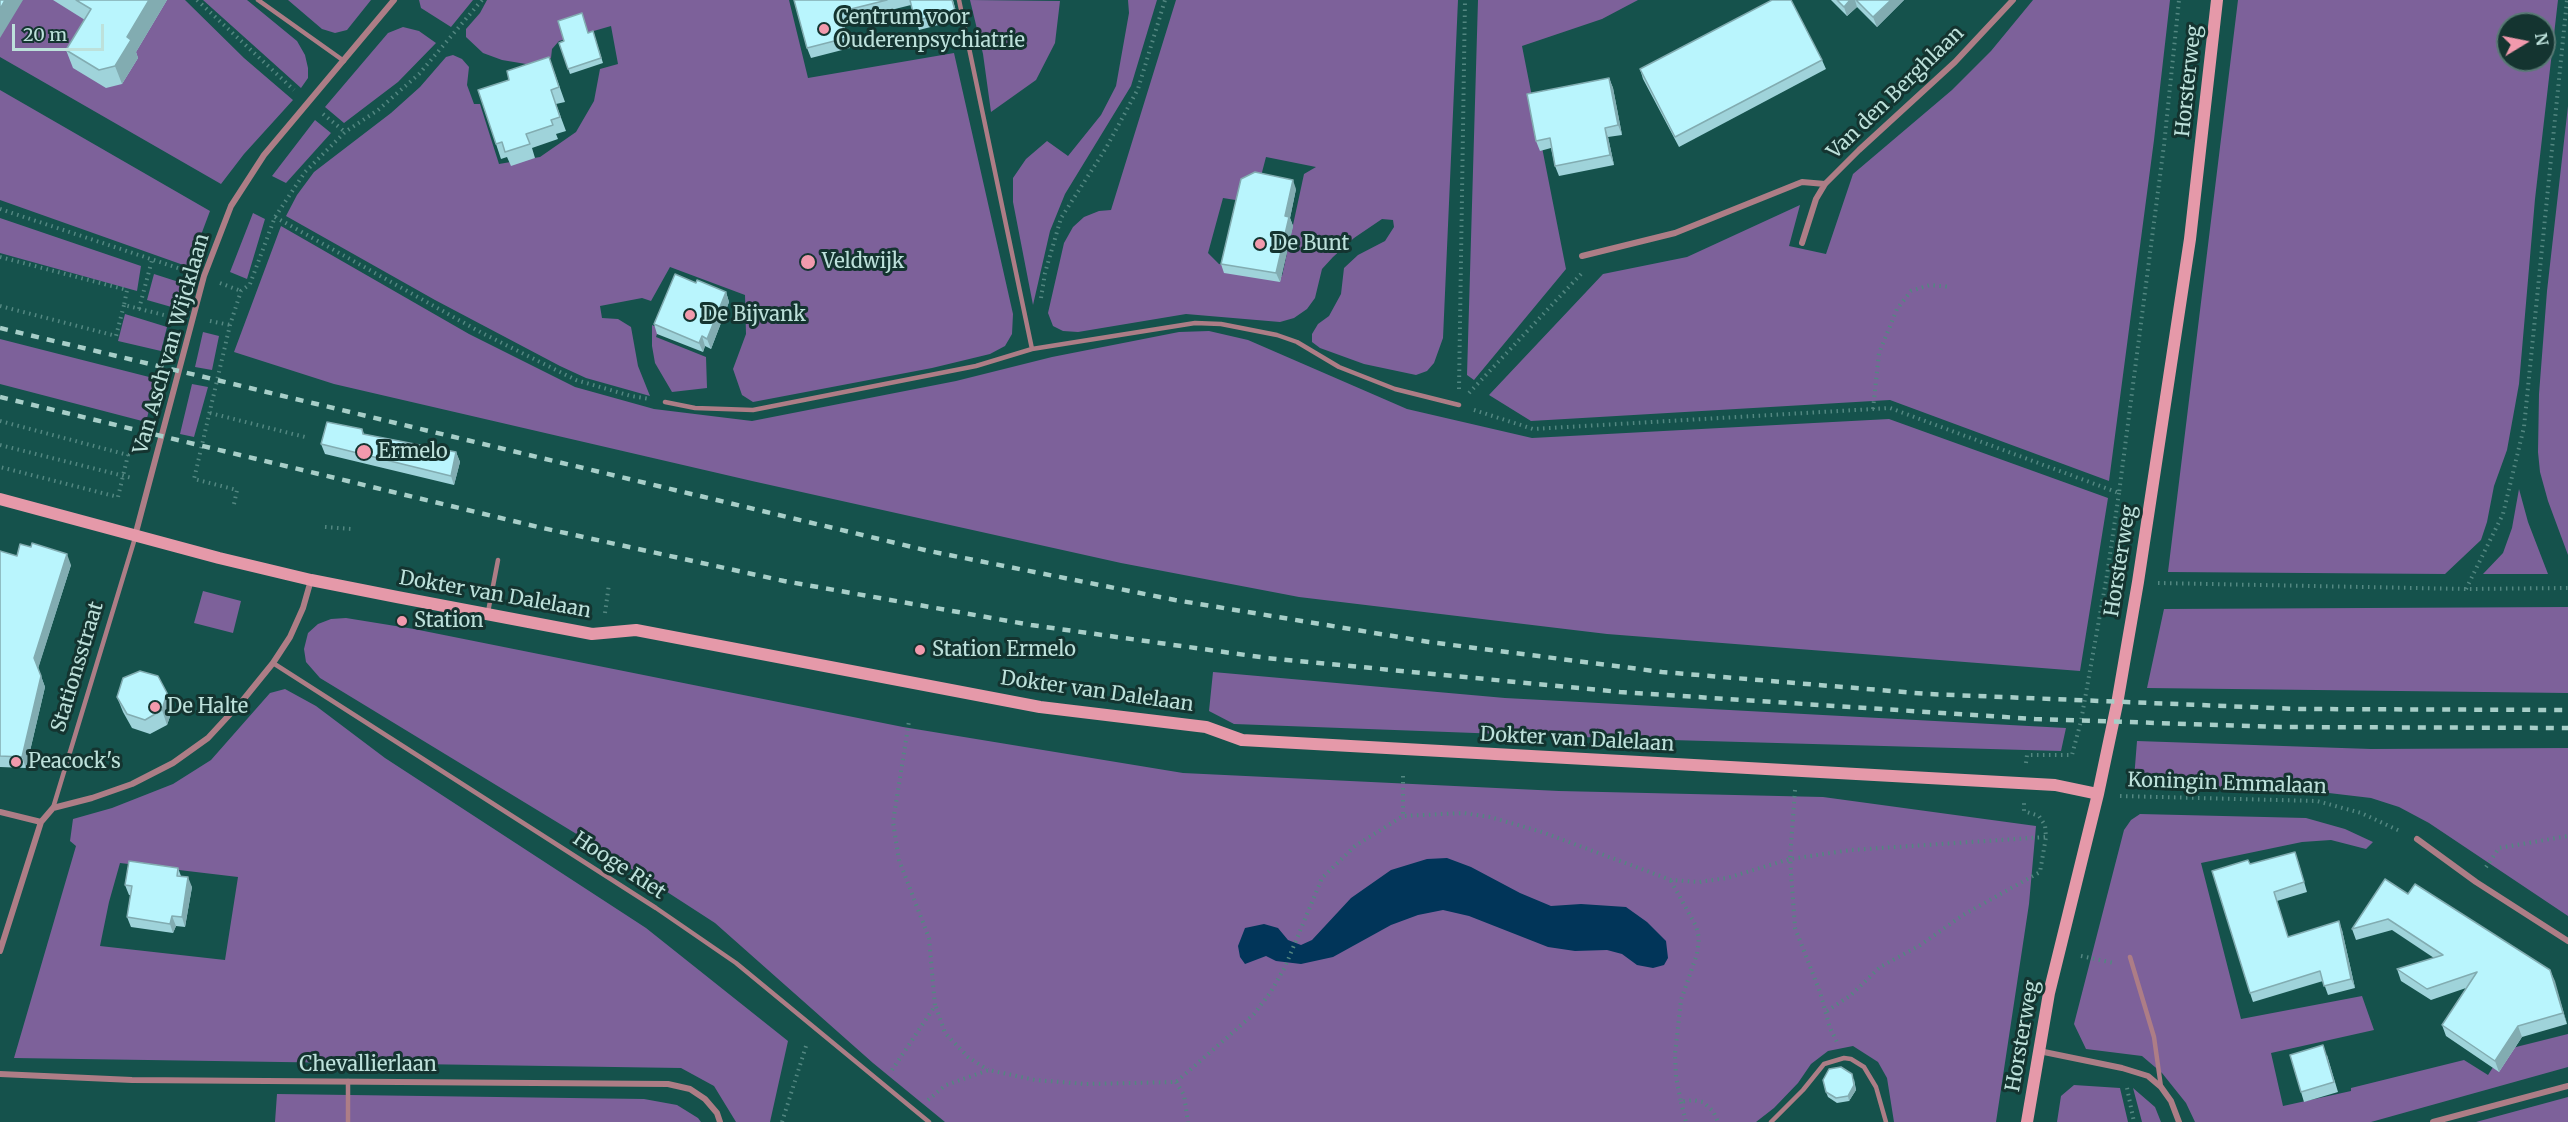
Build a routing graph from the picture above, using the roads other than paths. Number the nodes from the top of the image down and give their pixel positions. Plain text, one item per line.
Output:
1 (258, 0) edge
2 (394, 0) edge
3 (959, 0) edge
4 (2013, 0) edge
5 (2217, 0) edge
6 (344, 61) junction
7 (1825, 184) junction
8 (1802, 243) dead end
9 (1582, 256) road end
10 (1032, 349) junction
11 (666, 402) road end
12 (1459, 405) road end
13 (0, 499) edge
14 (135, 537) junction
15 (498, 560) dead end
16 (311, 580) junction
17 (487, 615) junction
18 (273, 663) junction
19 (2098, 794) junction
20 (52, 808) junction
21 (0, 812) edge
22 (41, 822) junction
23 (2417, 839) road end
24 (2568, 941) edge
25 (0, 951) edge
26 (2130, 957) dead end
27 (2039, 1051) junction
28 (0, 1074) edge
29 (348, 1081) junction
30 (2568, 1086) edge
31 (2161, 1087) junction
32 (348, 1122) edge
33 (720, 1122) edge
34 (929, 1122) edge
35 (1771, 1122) edge
36 (1886, 1122) edge
37 (2027, 1122) edge
38 (2179, 1122) edge
39 (2433, 1122) edge

1 - 6 lane
2 - 6 street, Van Asch van Wijcklaan
3 - 10 lane
4 - 7 street, Van den Berghlaan
5 - 19 street, Horsterweg
6 - 14 street, Van Asch van Wijcklaan
7 - 8 street, Van den Berghlaan
7 - 9 street, Van den Berghlaan
10 - 11 lane
10 - 12 lane
13 - 14 street, Dokter van Dalelaan
14 - 16 street, Dokter van Dalelaan
14 - 20 lane, Stationsstraat
15 - 17 lane
16 - 17 street, Dokter van Dalelaan
16 - 18 street
17 - 19 street, Dokter van Dalelaan
18 - 20 street
18 - 34 lane, Hooge Riet
19 - 27 street, Horsterweg
20 - 22 street, Stationsstraat
21 - 22 street
22 - 25 street, Stationsstraat
23 - 24 street
26 - 31 lane
27 - 31 street
27 - 37 street, Horsterweg
28 - 29 street, Chevallierlaan
29 - 32 lane
29 - 33 street, Chevallierlaan
30 - 39 street
31 - 38 street
35 - 36 lane

